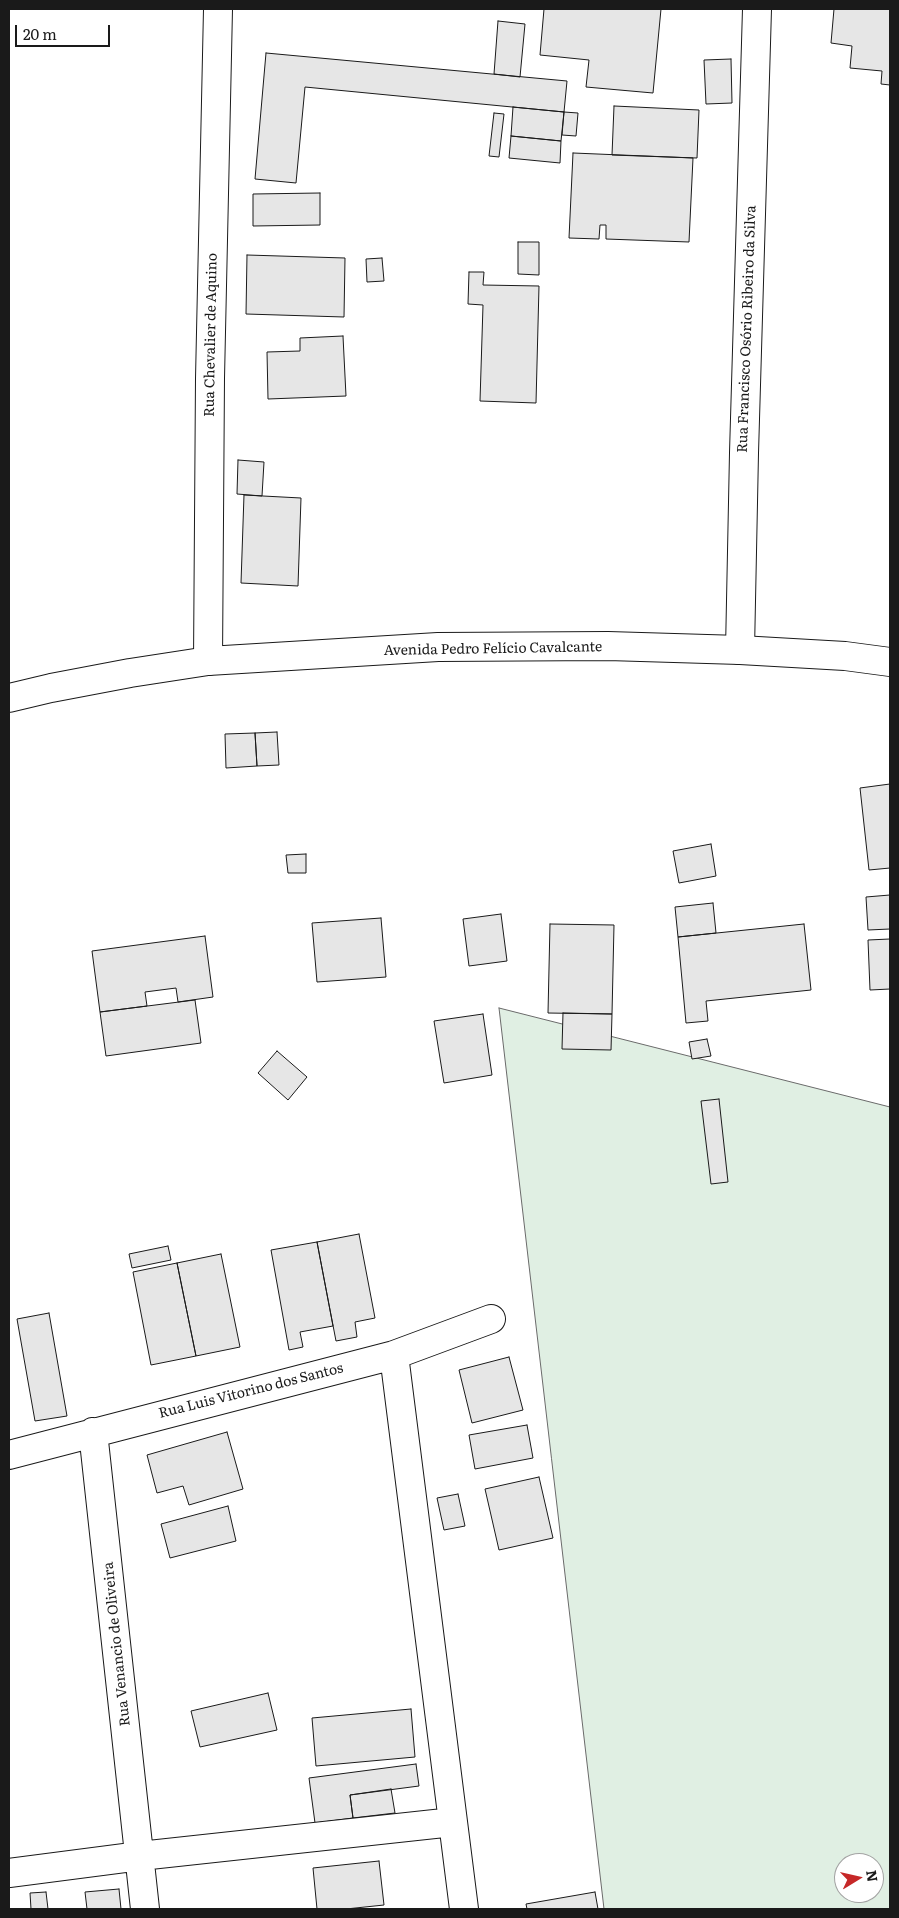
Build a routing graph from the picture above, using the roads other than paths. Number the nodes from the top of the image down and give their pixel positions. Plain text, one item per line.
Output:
1 (218, 9) edge
2 (757, 9) edge
3 (740, 650) junction
4 (208, 661) junction
5 (890, 662) edge
6 (9, 698) edge
7 (491, 1319) dead end
8 (394, 1355) junction
9 (93, 1432) junction
10 (9, 1455) edge
11 (452, 1822) junction
12 (140, 1856) junction
13 (9, 1873) edge
14 (145, 1909) edge
15 (464, 1909) edge

1 - 4 street, Rua Chevalier de Aquino
2 - 3 street, Rua Francisco Osório Ribeiro da Silva
3 - 4 street, Avenida Pedro Felício Cavalcante
3 - 5 street, Avenida Pedro Felício Cavalcante
4 - 6 street, Avenida Pedro Felício Cavalcante
7 - 8 street, Rua Luis Vitorino dos Santos
8 - 9 street, Rua Luis Vitorino dos Santos
8 - 11 street
9 - 10 street, Rua Luis Vitorino dos Santos
9 - 12 street, Rua Venancio de Oliveira
11 - 12 street
11 - 15 street
12 - 13 street
12 - 14 street, Rua Venancio de Oliveira

